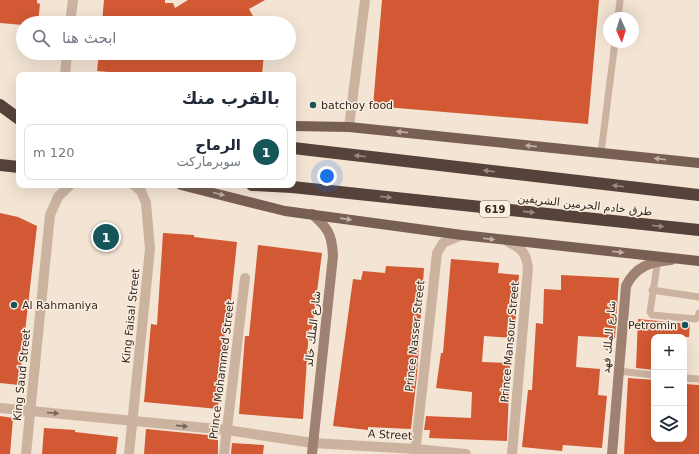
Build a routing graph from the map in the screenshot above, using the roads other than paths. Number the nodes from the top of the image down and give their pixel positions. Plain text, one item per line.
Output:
1 (72, 0) edge
2 (365, 0) edge
3 (620, 0) edge
4 (619, 12) edge
5 (71, 16) edge
6 (614, 48) edge
7 (66, 60) edge
8 (65, 72) edge
9 (0, 105) edge
10 (16, 108) edge
11 (16, 117) edge
12 (296, 126) edge
13 (349, 127) junction
14 (296, 148) edge
15 (601, 153) junction
16 (699, 163) edge
17 (0, 165) edge
18 (16, 167) edge
19 (296, 187) edge
20 (67, 188) edge
21 (137, 188) edge
22 (193, 188) edge
23 (699, 195) edge
24 (312, 214) junction
25 (699, 230) edge
26 (462, 235) junction
27 (507, 241) junction
28 (658, 259) junction
29 (699, 261) edge
30 (245, 278) dead end
31 (652, 290) junction
32 (699, 297) edge
33 (699, 313) edge
34 (618, 371) junction
35 (651, 375) edge
36 (687, 378) edge
37 (699, 379) edge
38 (0, 408) edge
39 (30, 411) junction
40 (133, 421) junction
41 (227, 430) junction
42 (313, 443) junction
43 (416, 451) edge
44 (26, 454) edge
45 (129, 454) edge
46 (224, 454) edge
47 (312, 454) edge
48 (466, 454) edge
49 (512, 454) edge
50 (612, 454) edge

1 - 5 street
2 - 13 street
3 - 4 lane
6 - 15 lane
7 - 8 street
9 - 10 highway
9 - 11 highway
12 - 13 main road
15 -> 13 main road
23 -> 14 highway, طرق خادم الحرمين الشريفين
16 -> 15 main road
17 - 18 highway
19 -> 25 highway, طرق خادم الحرمين الشريفين / 619
20 - 39 street, King Saud Street
21 - 40 street, King Faisal Street
22 -> 24 main road
24 -> 26 main road
24 - 42 street, شارع الملك خالد
26 -> 27 main road
26 - 43 street, Prince Nasser Street
27 -> 28 main road
27 - 49 street, Prince Mansour Street
28 - 29 main road
28 - 31 lane
28 - 34 street, شارع الملك فهد
30 - 41 street, Prince Mohammed Street
31 - 32 lane
31 - 33 lane
34 - 35 lane
34 - 50 street, شارع الملك فهد
36 - 37 lane
38 - 39 street, A Street
39 -> 40 street, A Street
39 - 44 street, King Saud Street
40 -> 41 street, A Street
40 - 45 street, King Faisal Street
41 - 42 street, A Street
41 - 46 street, Prince Mohammed Street
42 - 43 street, A Street
42 - 47 street, شارع الملك خالد
43 - 48 street, A Street

